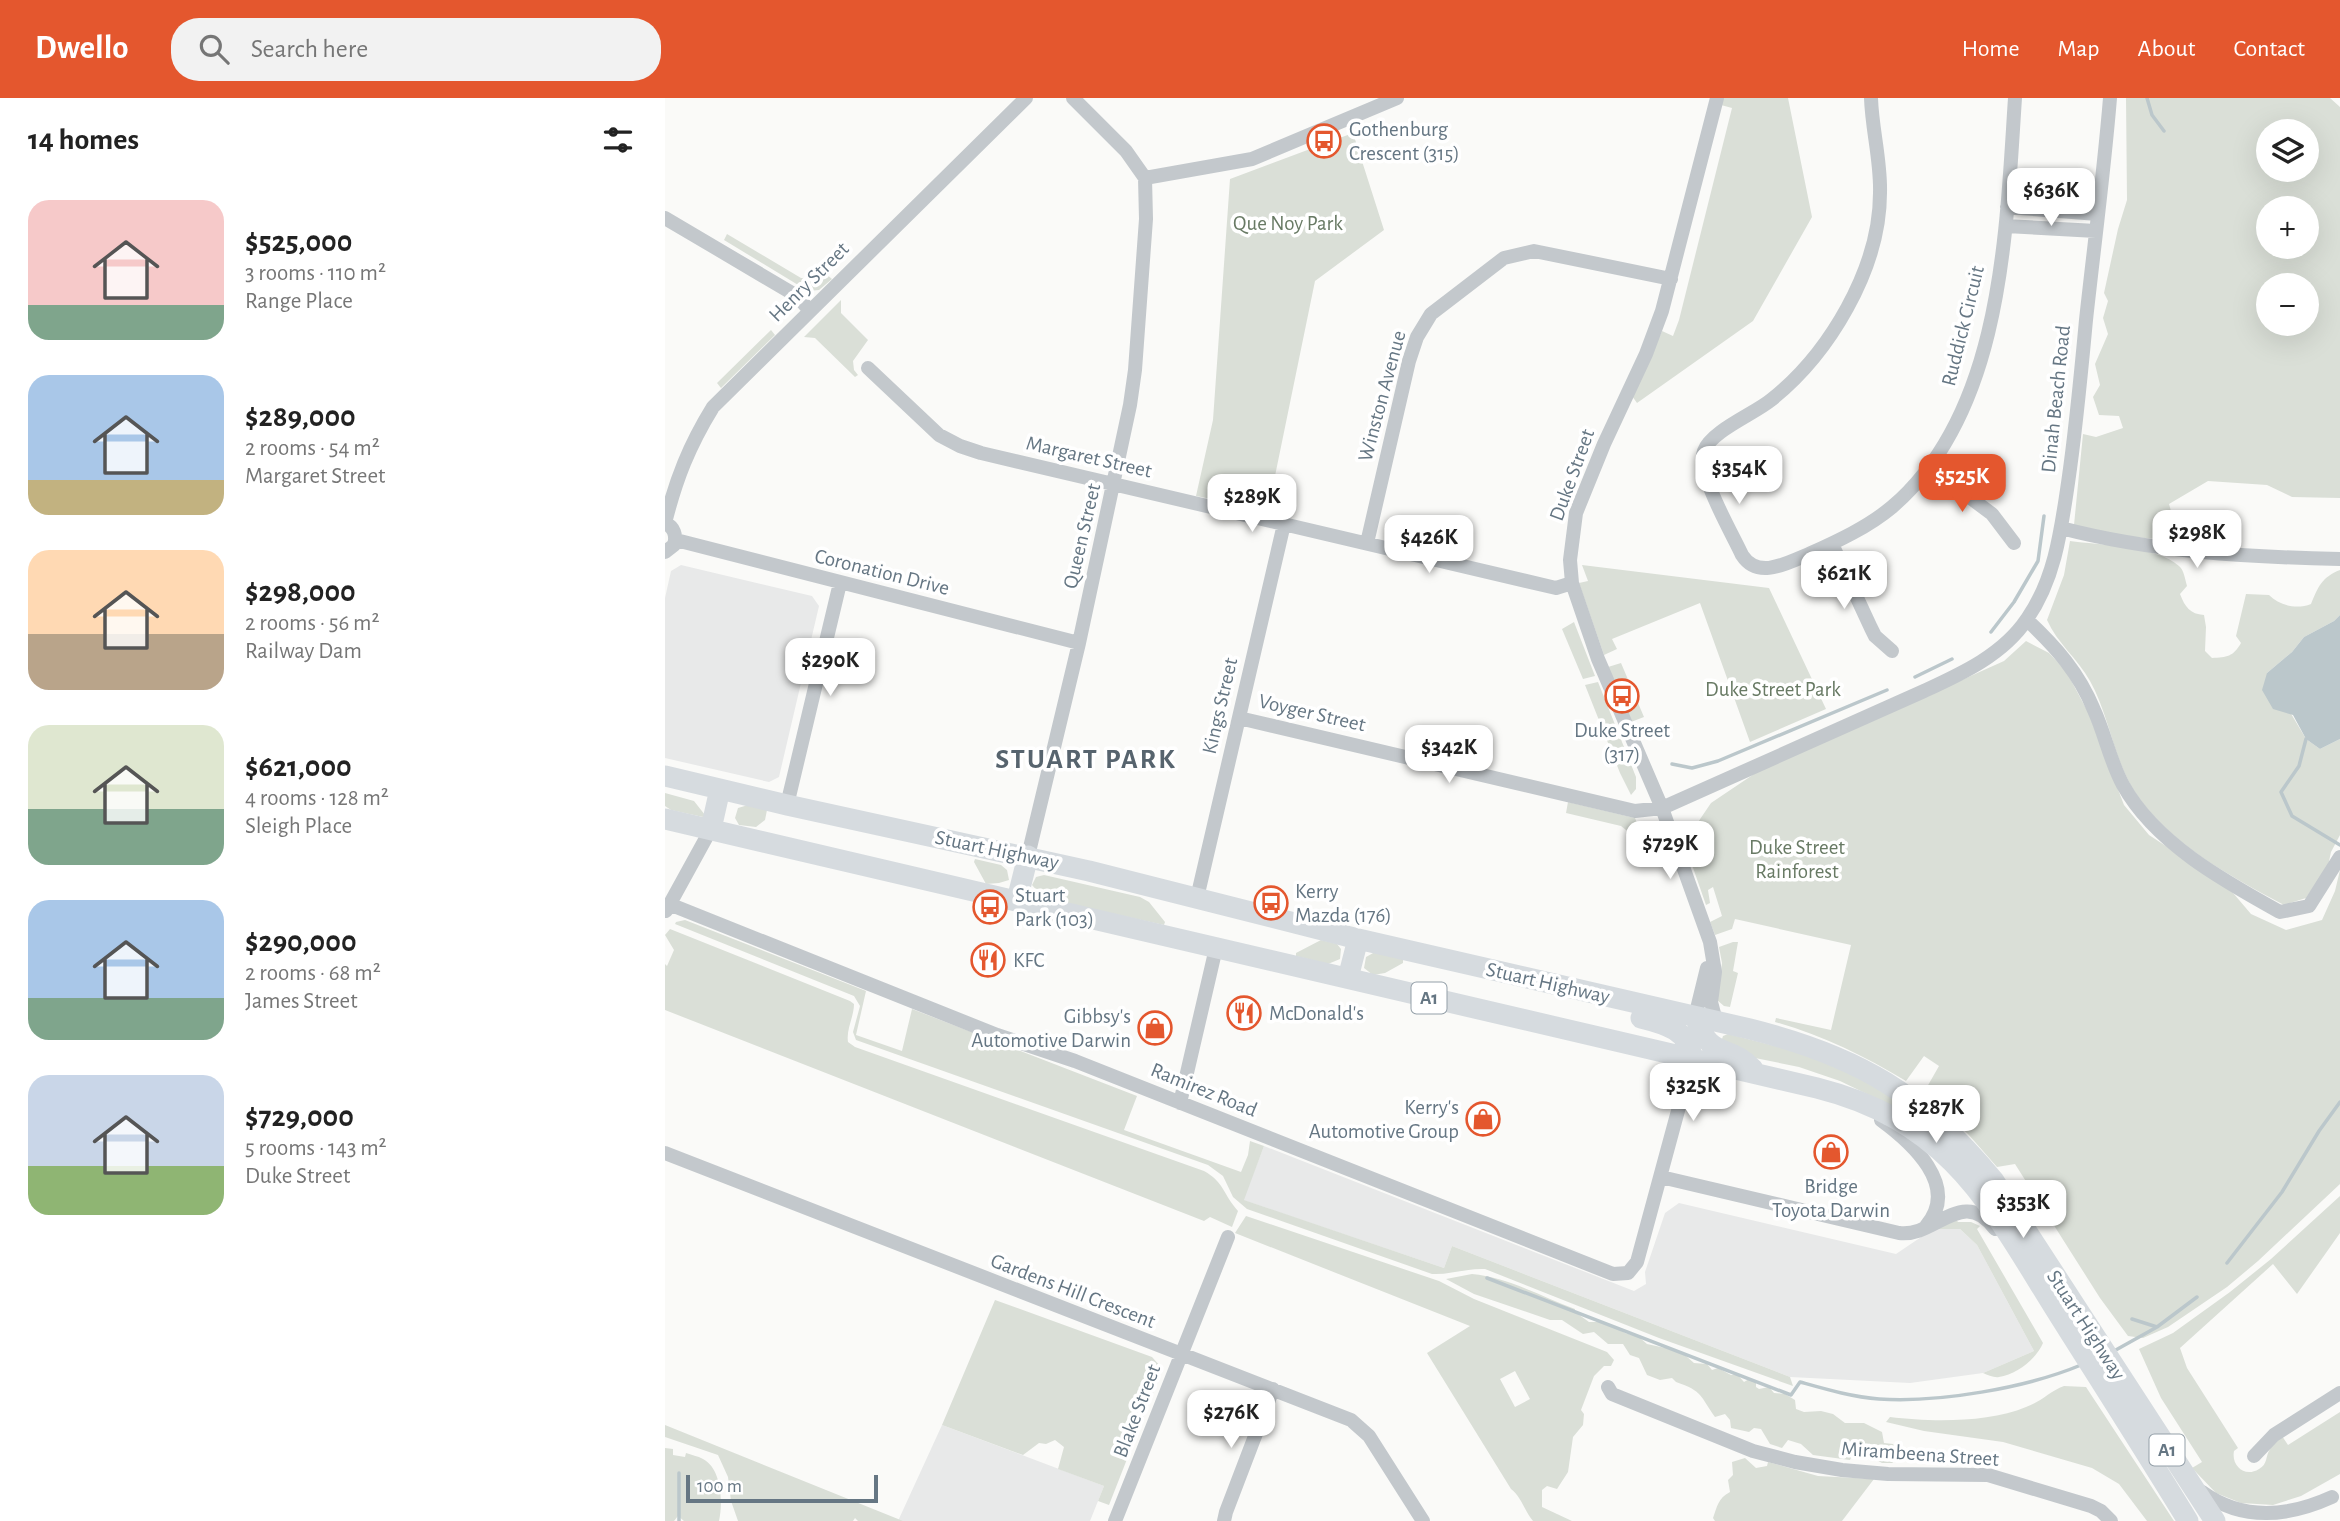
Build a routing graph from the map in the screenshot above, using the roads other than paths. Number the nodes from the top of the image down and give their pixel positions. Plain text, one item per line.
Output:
1 (1026, 98) edge
2 (1073, 98) edge
3 (1397, 98) edge
4 (1717, 98) edge
5 (1871, 98) edge
6 (2015, 98) edge
7 (2110, 98) edge
8 (1145, 178) junction
9 (2007, 208) junction
10 (2098, 214) junction
11 (666, 222) edge
12 (2005, 226) junction
13 (2096, 231) junction
14 (1671, 279) junction
15 (810, 311) junction
16 (868, 368) dead end
17 (1928, 466) junction
18 (1115, 485) junction
19 (665, 523) edge
20 (1284, 524) junction
21 (2061, 528) junction
22 (676, 540) junction
23 (1367, 542) junction
24 (2014, 543) dead end
25 (1832, 544) junction
26 (665, 552) edge
27 (2340, 559) edge
28 (840, 583) junction
29 (1572, 583) junction
30 (2027, 620) junction
31 (1079, 643) junction
32 (1892, 651) dead end
33 (1239, 718) junction
34 (665, 776) edge
35 (720, 789) junction
36 (787, 805) junction
37 (1662, 808) junction
38 (665, 819) edge
39 (711, 829) junction
40 (1028, 856) junction
41 (2338, 860) edge
42 (1197, 898) junction
43 (1017, 900) junction
44 (667, 908) edge
45 (1358, 939) junction
46 (1710, 942) junction
47 (1216, 948) junction
48 (1348, 978) junction
49 (1538, 980) junction
50 (1695, 1017) junction
51 (1716, 1021) junction
52 (1692, 1059) junction
53 (1760, 1075) junction
54 (1838, 1093) junction
55 (1180, 1103) junction
56 (665, 1153) edge
57 (1661, 1177) junction
58 (1919, 1231) junction
59 (1228, 1237) dead end
60 (2070, 1333) junction
61 (2090, 1348) junction
62 (1182, 1355) junction
63 (2113, 1383) junction
64 (1608, 1387) dead end
65 (1273, 1389) junction
66 (2340, 1394) edge
67 (2254, 1456) dead end
68 (2180, 1469) junction
69 (2336, 1495) edge
70 (1115, 1521) edge
71 (1224, 1521) edge
72 (1423, 1521) edge
73 (2111, 1521) edge
74 (2187, 1521) edge
75 (2215, 1521) edge
76 (2293, 1521) edge

1 - 15 street, Henry Street
2 - 8 street
3 - 8 street
4 - 14 street, Duke Street
5 - 25 street, Ruddick Circuit
6 - 9 street, Ruddick Circuit
7 - 10 street, Dinah Beach Road
8 - 18 street, Queen Street
9 - 10 street
9 - 12 street, Ruddick Circuit
10 - 13 street, Dinah Beach Road
11 - 15 street
12 - 13 street
12 - 17 street, Ruddick Circuit
13 - 21 street, Dinah Beach Road
14 - 23 street, Winston Avenue
14 - 29 street, Duke Street
15 - 19 street, Henry Street
16 - 18 street, Margaret Street
17 - 24 street
17 - 25 street, Ruddick Circuit
18 - 20 street, Margaret Street
18 - 31 street, Queen Street
19 - 22 street
20 - 23 street, Margaret Street
20 - 33 street, Kings Street
21 - 27 street
21 - 30 street, Dinah Beach Road
22 - 26 street
22 - 28 street, Coronation Drive
23 - 29 street, Margaret Street
25 - 32 street
28 - 31 street, Coronation Drive
28 - 36 street
29 - 37 street, Duke Street
30 - 37 street, Dinah Beach Road
30 - 41 street
31 - 40 street, Queen Street
33 - 37 street, Voyger Street
33 - 42 street, Kings Street
34 - 35 highway, Stuart Highway / A1
35 - 36 highway, Stuart Highway / A1
35 - 39 highway
36 - 40 highway, Stuart Highway / A1
37 - 46 street, Duke Street
38 - 39 highway, Stuart Highway / A1
39 - 43 highway, Stuart Highway / A1
39 - 44 street
40 - 42 highway, Stuart Highway / A1
40 - 43 highway
42 - 45 highway, Stuart Highway / A1
43 - 47 highway, Stuart Highway / A1
44 - 55 street, Ramirez Road
45 - 48 highway
45 - 49 highway, Stuart Highway / A1
46 - 50 street, Duke Street
46 - 51 street, Duke Street
47 - 48 highway, Stuart Highway / A1
47 - 55 street
48 - 52 highway, Stuart Highway / A1
49 - 50 highway, Stuart Highway / A1
49 - 52 highway
50 - 51 highway, Stuart Highway / A1
50 - 53 highway
51 - 61 highway, Stuart Highway / A1
52 - 53 highway, Stuart Highway / A1
52 - 57 street, Ramirez Road
53 - 54 highway, Stuart Highway / A1
54 - 58 street
54 - 60 highway, Stuart Highway / A1
55 - 57 street, Ramirez Road
56 - 62 street, Gardens Hill Crescent
57 - 58 street
58 - 60 street
59 - 62 street, Blake Street
60 - 61 highway, Stuart Highway / A1
61 - 63 highway, Stuart Highway / A1
62 - 65 street, Gardens Hill Crescent
62 - 70 street, Blake Street
63 - 68 highway, Stuart Highway / A1
63 - 74 highway, Stuart Highway / A1
64 - 73 street, Mirambeena Street
65 - 71 street
65 - 72 street, Gardens Hill Crescent
66 - 67 street
68 - 69 street
68 - 75 highway, Stuart Highway / A1
69 - 76 street

